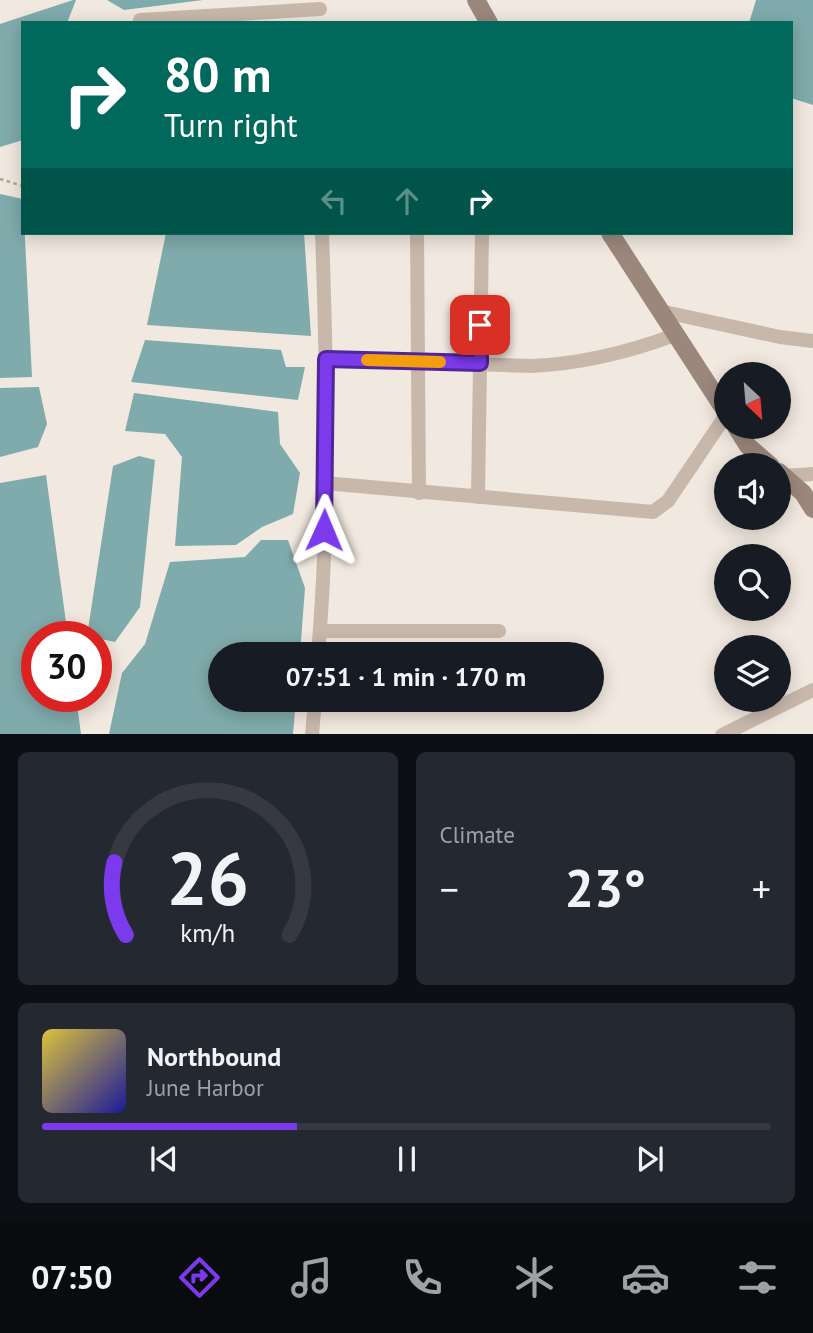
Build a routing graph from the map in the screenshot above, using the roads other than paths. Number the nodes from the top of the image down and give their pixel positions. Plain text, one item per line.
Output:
1 (481, 2) edge
2 (320, 10) edge
3 (140, 20) dead end
4 (488, 21) edge
5 (323, 235) edge
6 (417, 235) edge
7 (482, 235) edge
8 (611, 235) edge
9 (660, 311) junction
10 (675, 335) junction
11 (813, 341) edge
12 (326, 359) junction
13 (418, 361) junction
14 (480, 363) junction
15 (714, 395) edge
16 (714, 431) edge
17 (744, 439) edge
18 (756, 453) edge
19 (791, 472) edge
20 (813, 474) edge
21 (791, 482) edge
22 (324, 483) junction
23 (419, 493) junction
24 (478, 497) junction
25 (813, 509) edge
26 (499, 631) dead end
27 (320, 632) junction
28 (319, 642) edge
29 (813, 690) edge
30 (314, 712) edge
31 (312, 734) edge
32 (722, 734) edge

1 - 4 street
2 - 3 street
5 - 12 street
6 - 13 street
7 - 14 street
8 - 9 street
9 - 10 street
9 - 11 street
10 - 14 street
10 - 15 street
12 - 13 street
12 - 22 street
13 - 14 street
13 - 23 street
14 - 24 street
16 - 24 street
17 - 18 street
19 - 20 street
21 - 25 street
22 - 23 street
22 - 27 street
23 - 24 street
26 - 27 street
27 - 28 street
29 - 32 street
30 - 31 street

